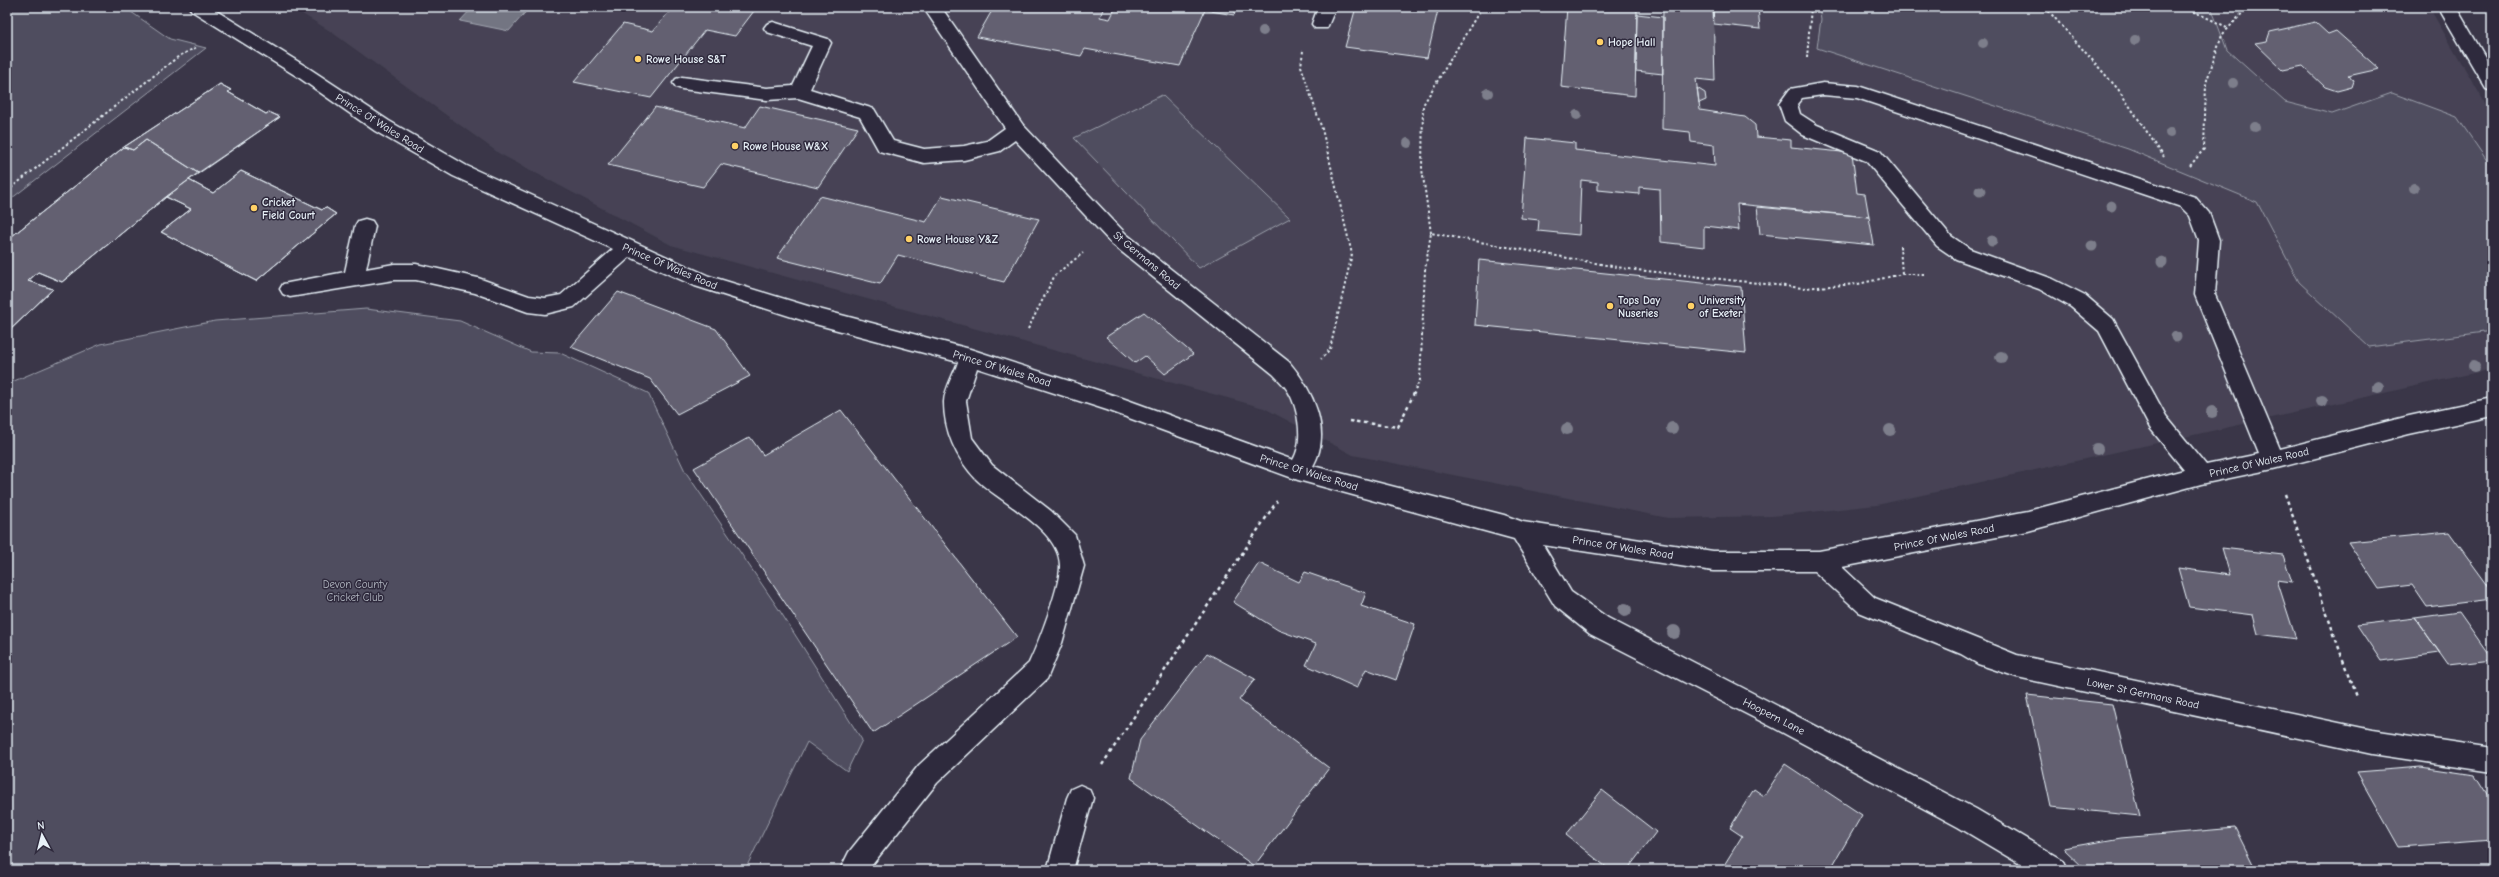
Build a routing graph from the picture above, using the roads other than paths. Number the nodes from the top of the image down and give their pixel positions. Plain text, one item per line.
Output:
1 (198, 7) edge
2 (932, 7) edge
3 (1327, 7) edge
4 (2447, 7) edge
5 (1321, 24) road end
6 (773, 28) dead end
7 (682, 84) dead end
8 (2492, 85) edge
9 (799, 92) junction
10 (1016, 130) junction
11 (365, 226) dead end
12 (627, 248) junction
13 (354, 278) junction
14 (290, 289) dead end
15 (970, 357) junction
16 (2492, 407) edge
17 (2273, 460) junction
18 (1298, 471) junction
19 (2201, 474) junction
20 (1522, 532) junction
21 (1819, 561) junction
22 (2492, 760) edge
23 (1080, 798) road end
24 (853, 870) edge
25 (1060, 870) edge
26 (2055, 870) edge

1 - 12 street, Prince Of Wales Road
2 - 10 street, St Germans Road
3 - 5 street
4 - 8 street
6 - 9 street
7 - 9 street
9 - 10 street
10 - 18 street, St Germans Road
11 - 13 street
12 - 13 street
12 - 15 street, Prince Of Wales Road
13 - 14 street
15 - 18 street, Prince Of Wales Road
15 - 24 street
16 - 17 street, Prince Of Wales Road
17 - 19 street, Prince Of Wales Road
17 - 19 street
18 - 20 street, Prince Of Wales Road
19 - 21 street, Prince Of Wales Road
20 - 21 street, Prince Of Wales Road
20 - 26 street, Hoopern Lane
21 - 22 street, Lower St Germans Road
23 - 25 street

